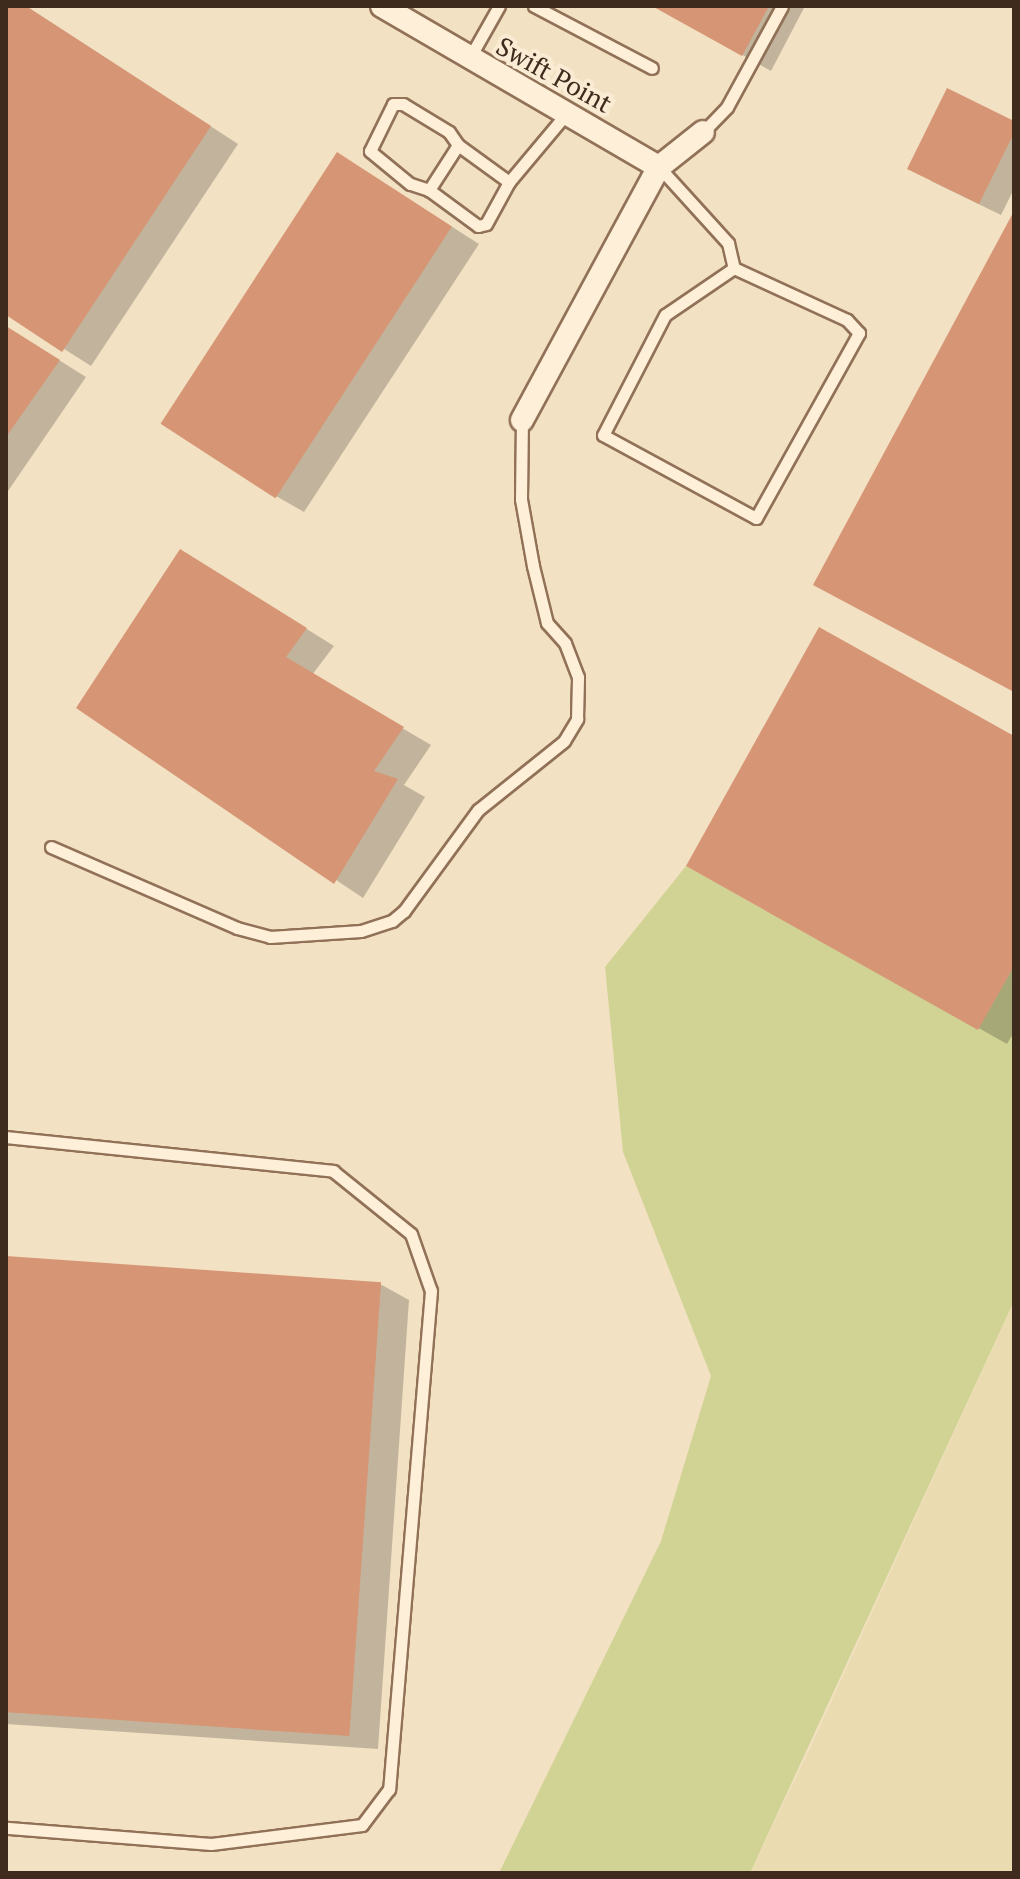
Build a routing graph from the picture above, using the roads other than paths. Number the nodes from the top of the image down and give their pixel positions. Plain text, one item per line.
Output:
1 (382, 6) edge
2 (499, 6) edge
3 (534, 6) edge
4 (782, 6) edge
5 (469, 59) junction
6 (652, 68) dead end
7 (566, 114) junction
8 (703, 132) joint
9 (458, 145) junction
10 (659, 167) junction
11 (509, 182) junction
12 (429, 190) junction
13 (734, 268) junction
14 (522, 420) joint
15 (51, 847) dead end
16 (6, 1137) edge
17 (6, 1828) edge

1 - 5 street, Swift Point
2 - 5 lane
3 - 6 lane
4 - 8 lane
5 - 7 street, Swift Point
7 - 10 street, Swift Point
7 - 11 lane
8 - 10 street
9 - 11 lane
9 - 12 lane
9 - 12 lane
10 - 13 lane
10 - 14 street
11 - 12 lane
13 - 13 lane
14 - 15 lane
16 - 17 lane

